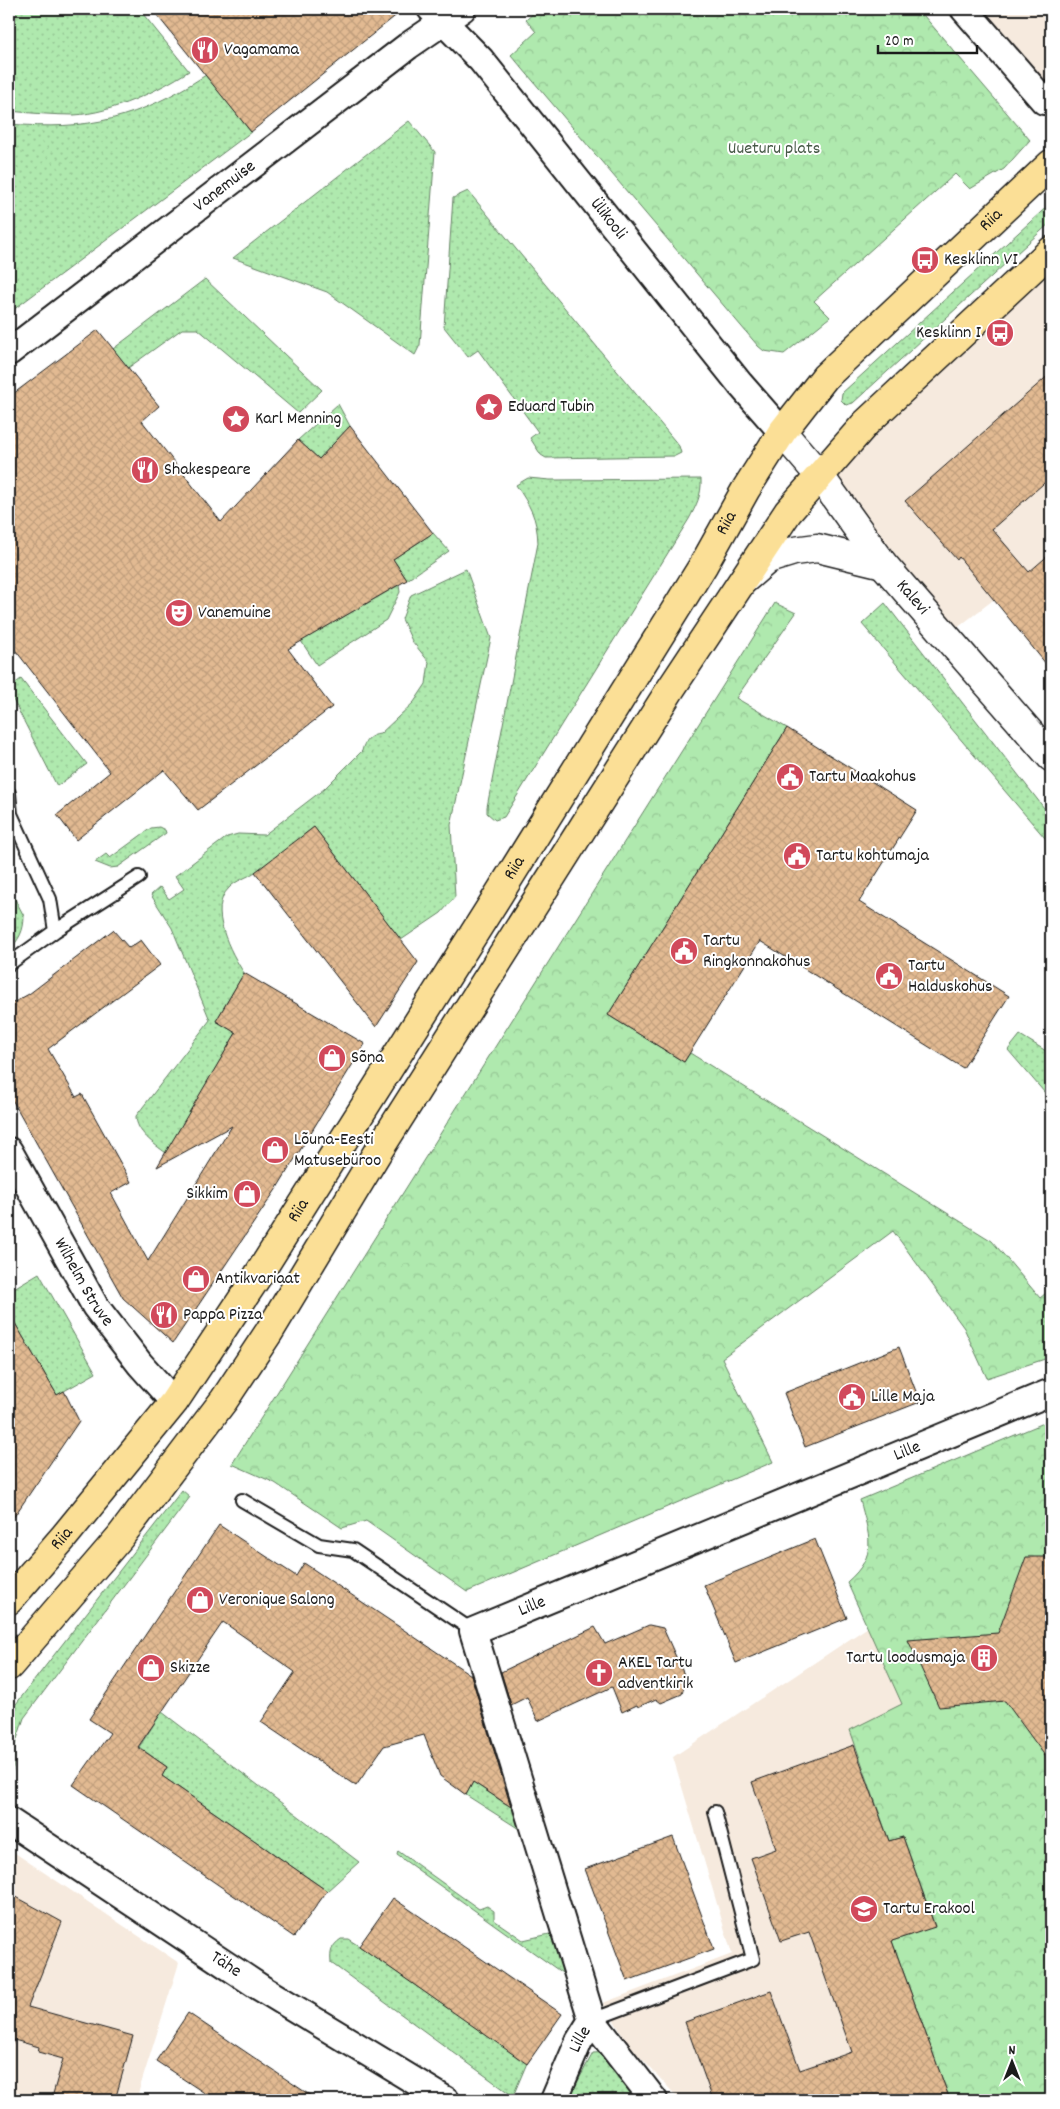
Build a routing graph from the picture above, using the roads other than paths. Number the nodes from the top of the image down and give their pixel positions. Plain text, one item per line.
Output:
1 (964, 9) edge
2 (445, 13) edge
3 (1044, 101) dead end
4 (1051, 164) edge
5 (1051, 251) edge
6 (9, 352) edge
7 (782, 432) junction
8 (819, 475) junction
9 (883, 564) junction
10 (742, 582) junction
11 (1051, 757) edge
12 (9, 792) edge
13 (139, 877) dead end
14 (56, 931) junction
15 (9, 964) edge
16 (9, 1151) edge
17 (1051, 1392) edge
18 (174, 1402) junction
19 (242, 1500) dead end
20 (9, 1600) edge
21 (473, 1630) junction
22 (9, 1666) edge
23 (715, 1812) dead end
24 (9, 1822) edge
25 (592, 2020) junction
26 (446, 2100) edge
27 (554, 2100) edge
28 (654, 2100) edge

1 - 3 street
2 - 6 street, Vanemuise
2 - 7 street, Ülikooli
4 - 7 highway, Riia
5 - 8 highway, Riia
7 - 8 street, Kalevi
7 - 18 highway, Riia
8 - 9 street, Kalevi
8 - 10 highway, Riia
9 - 10 street
9 - 11 street, Kalevi
10 - 22 highway, Riia
12 - 14 lane
13 - 14 lane
14 - 15 lane
16 - 18 street, Wilhelm Struve
17 - 21 street, Lille
18 - 20 highway, Riia
19 - 21 lane
21 - 25 street, Lille
23 - 25 lane
24 - 26 street, Tähe
25 - 27 street, Lille
25 - 28 street

